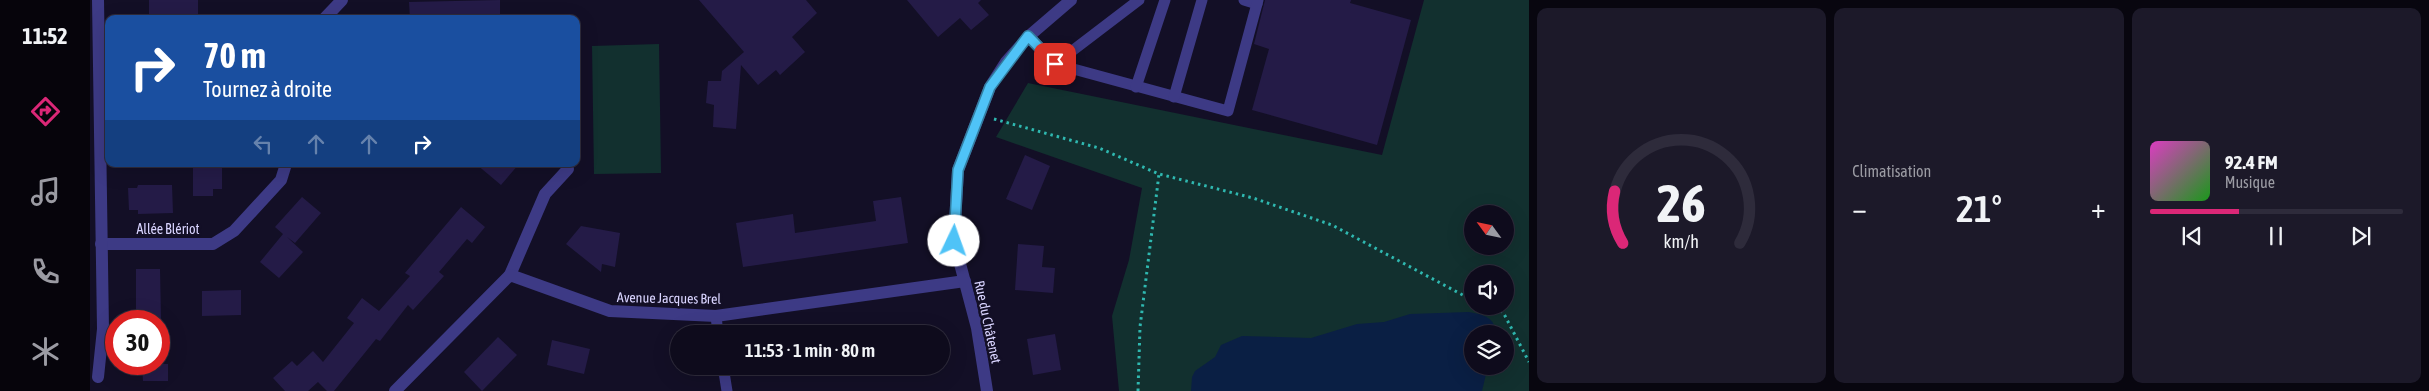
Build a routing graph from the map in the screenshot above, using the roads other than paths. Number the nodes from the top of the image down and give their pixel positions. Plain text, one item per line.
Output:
1 (98, 0) edge
2 (342, 0) edge
3 (1071, 0) edge
4 (1140, 0) edge
5 (1165, 0) edge
6 (1202, 0) edge
7 (1244, 0) edge
8 (1258, 2) edge
9 (328, 15) edge
10 (1028, 36) junction
11 (1055, 64) junction
12 (94, 70) edge
13 (1136, 86) junction
14 (1174, 97) junction
15 (285, 167) edge
16 (568, 169) dead end
17 (101, 244) junction
18 (510, 276) junction
19 (965, 281) junction
20 (716, 316) junction
21 (717, 325) edge
22 (724, 375) edge
23 (98, 377) dead end
24 (395, 391) edge
25 (727, 391) edge
26 (987, 391) edge

1 - 12 street
2 - 9 street
3 - 10 street, Rue du Châtenet
4 - 11 lane
5 - 13 lane
6 - 14 lane
7 - 8 lane
8 - 14 lane
10 - 11 lane
10 - 19 street, Rue du Châtenet
11 - 13 lane
12 - 17 street
13 - 14 lane
15 - 17 street, Allée Blériot
16 - 18 street
17 - 23 street
18 - 20 street, Avenue Jacques Brel
18 - 24 street
19 - 20 street, Avenue Jacques Brel
19 - 26 street, Rue du Châtenet
20 - 21 lane
22 - 25 lane

